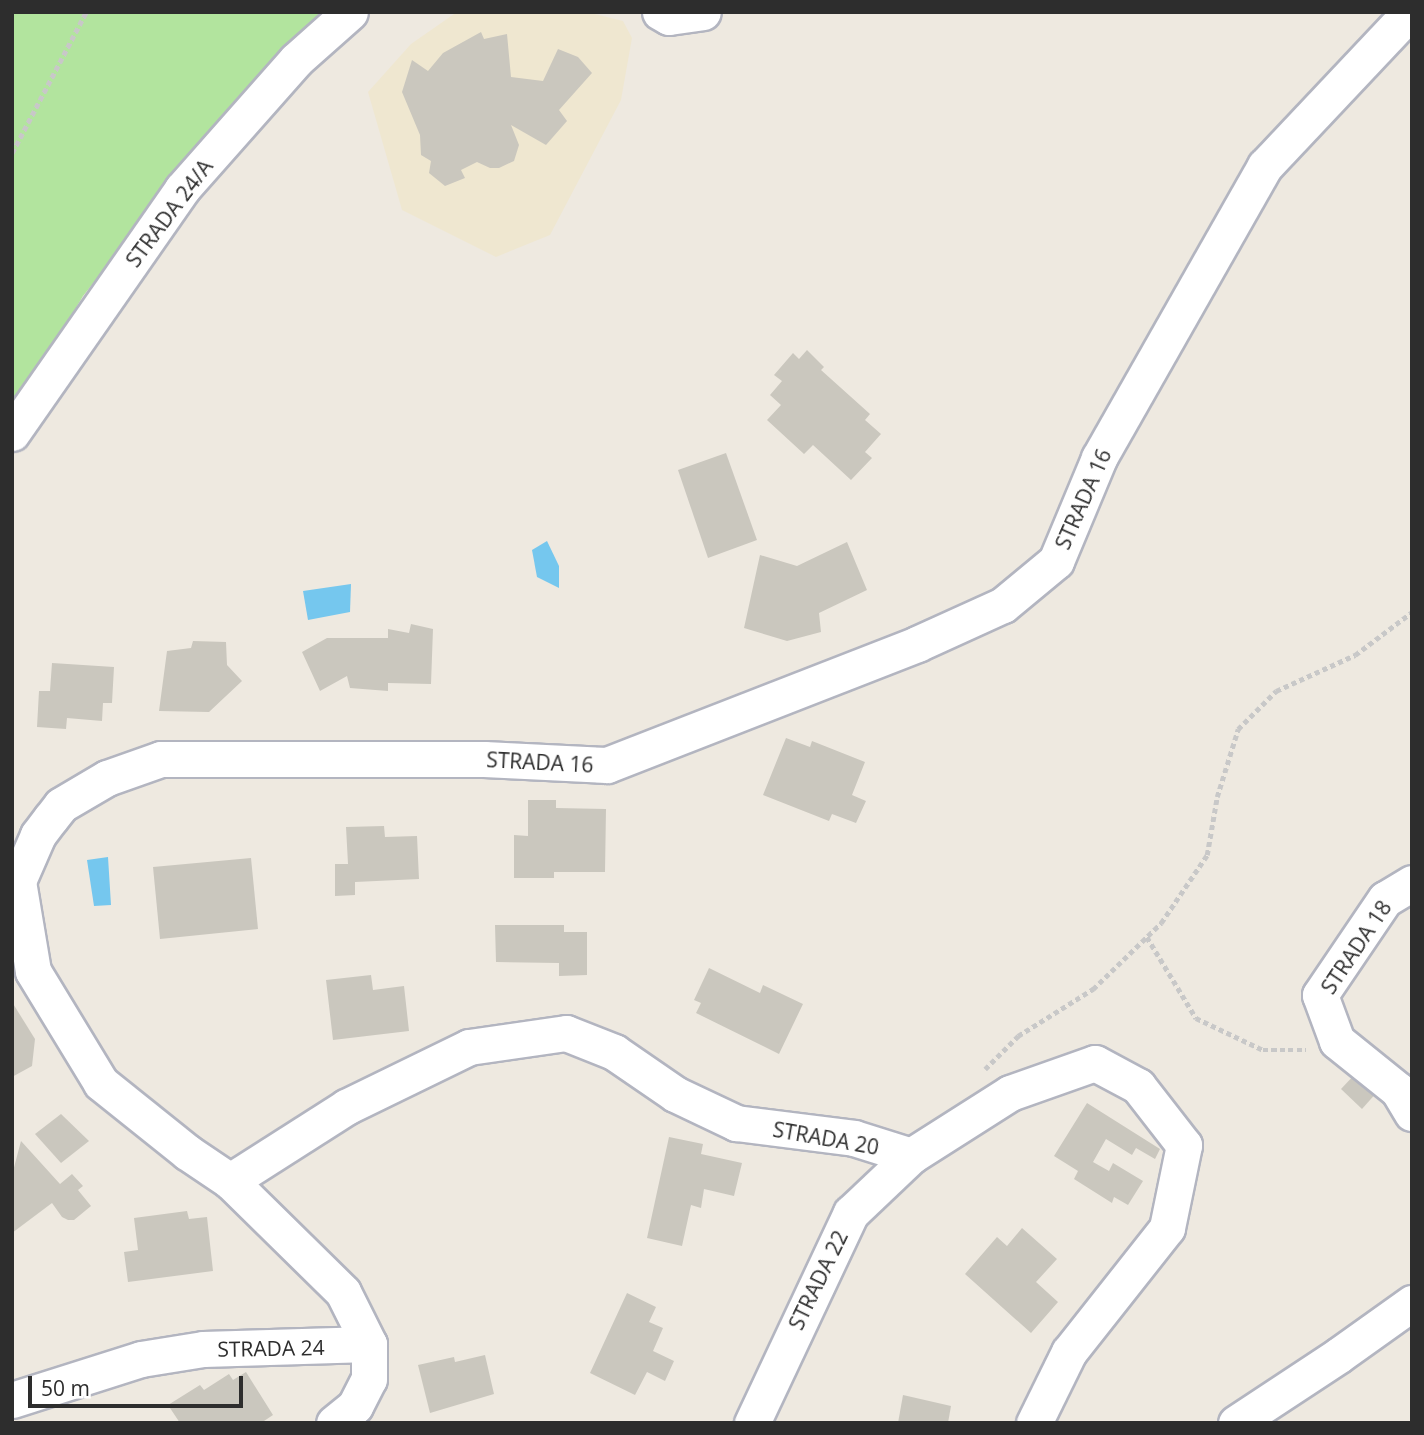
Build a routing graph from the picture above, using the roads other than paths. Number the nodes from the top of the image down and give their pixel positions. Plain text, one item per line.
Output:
1 (350, 12) edge
2 (660, 12) edge
3 (703, 12) edge
4 (1410, 12) edge
5 (12, 433) edge
6 (1412, 883) edge
7 (1412, 1112) edge
8 (911, 1156) junction
9 (230, 1181) junction
10 (1412, 1303) edge
11 (369, 1344) junction
12 (12, 1400) edge
13 (334, 1423) edge
14 (752, 1423) edge
15 (1034, 1423) edge
16 (1236, 1423) edge

1 - 5 street, STRADA 24/A
2 - 3 street
4 - 9 street, STRADA 16
6 - 7 street, STRADA 18
8 - 9 street, STRADA 20
8 - 14 street, STRADA 22
8 - 15 street
9 - 11 street, STRADA 16
10 - 16 street
11 - 12 street, STRADA 24
11 - 13 street

